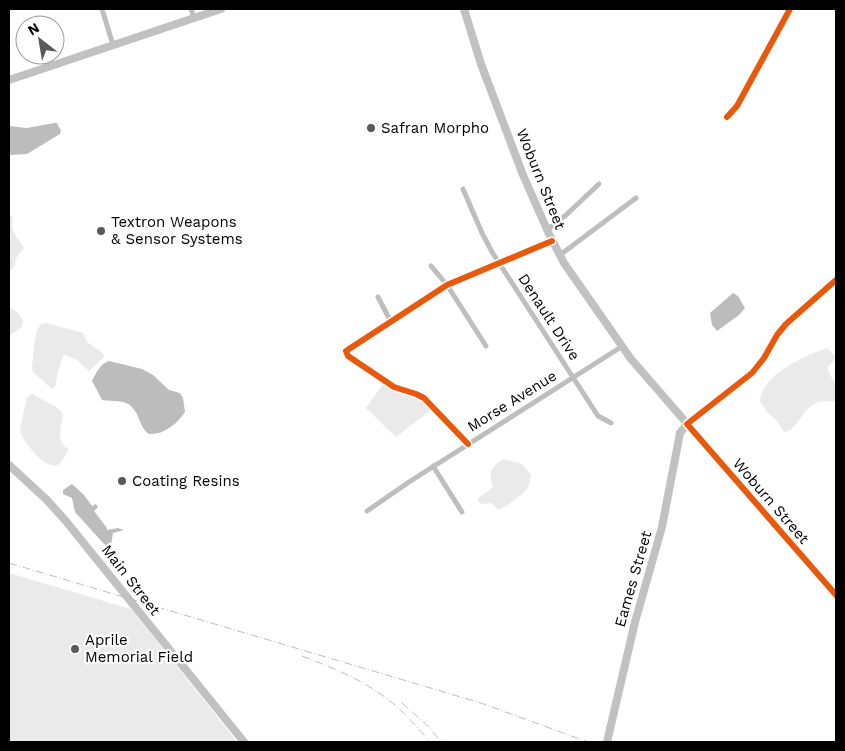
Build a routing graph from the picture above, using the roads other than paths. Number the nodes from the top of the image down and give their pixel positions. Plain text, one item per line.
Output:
1 (102, 9) edge
2 (191, 9) edge
3 (221, 9) edge
4 (464, 9) edge
5 (790, 9) edge
6 (194, 18) junction
7 (113, 45) junction
8 (9, 80) edge
9 (727, 117) dead end
10 (599, 184) dead end
11 (463, 189) dead end
12 (636, 198) dead end
13 (547, 230) junction
14 (552, 241) junction
15 (560, 255) junction
16 (499, 263) junction
17 (431, 266) dead end
18 (836, 280) edge
19 (447, 285) junction
20 (378, 297) dead end
21 (391, 322) junction
22 (486, 346) dead end
23 (621, 347) junction
24 (573, 378) junction
25 (611, 423) dead end
26 (687, 424) junction
27 (468, 444) junction
28 (9, 465) edge
29 (434, 466) junction
30 (367, 511) dead end
31 (462, 512) dead end
32 (836, 595) edge
33 (244, 742) edge
34 (608, 742) edge

1 - 7 street
2 - 6 street
3 - 6 main road
4 - 13 main road, Woburn Street
5 - 9 street
6 - 7 main road
7 - 8 main road
10 - 13 street
11 - 16 street, Denault Drive
12 - 15 street
13 - 14 main road, Woburn Street
14 - 15 main road, Woburn Street
14 - 16 street
15 - 23 main road, Woburn Street
16 - 19 street
16 - 24 street, Denault Drive
17 - 19 street
18 - 26 street
19 - 21 street
19 - 22 street
20 - 21 street
21 - 27 street
23 - 24 street, Morse Avenue
23 - 26 main road, Woburn Street
24 - 25 street, Denault Drive
24 - 27 street, Morse Avenue
26 - 32 main road, Woburn Street
26 - 34 main road, Eames Street
27 - 29 street, Morse Avenue
28 - 33 main road, Main Street
29 - 30 street, Morse Avenue
29 - 31 street

